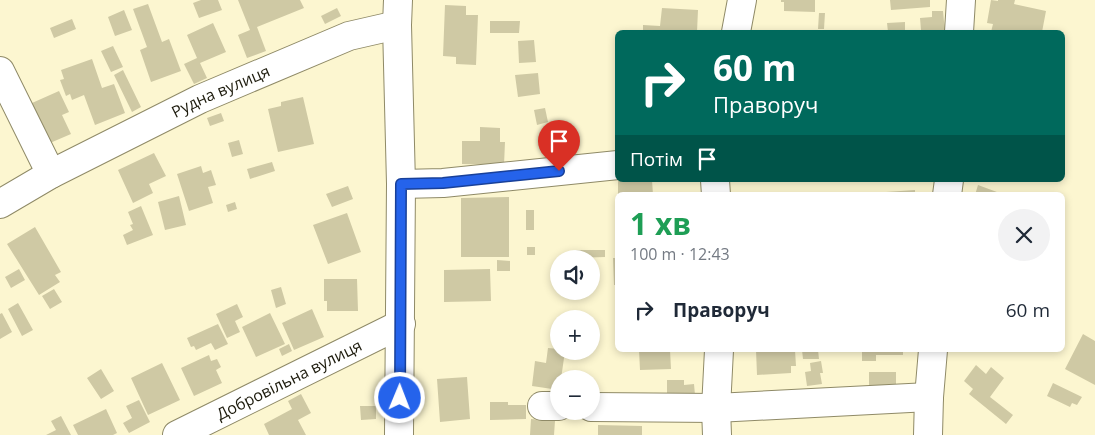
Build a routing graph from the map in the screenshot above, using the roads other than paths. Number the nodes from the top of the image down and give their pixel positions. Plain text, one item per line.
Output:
1 (742, 0) edge
2 (962, 0) edge
3 (397, 12) edge
4 (736, 30) edge
5 (959, 30) edge
6 (0, 71) edge
7 (615, 164) edge
8 (51, 174) junction
9 (401, 184) junction
10 (0, 204) edge
11 (401, 324) junction
12 (719, 352) edge
13 (933, 352) edge
14 (929, 396) junction
15 (600, 408) edge
16 (716, 422) edge
17 (177, 435) edge
18 (399, 435) edge
19 (928, 435) edge

1 - 4 street
2 - 5 street
3 - 8 street, Рудна вулиця
3 - 9 street
6 - 8 street
7 - 9 street
8 - 10 street, Рудна вулиця
9 - 11 street
11 - 17 street, Добровільна вулиця
11 - 18 street
12 - 16 street
13 - 14 street
14 - 16 street
14 - 19 street
15 - 16 street

